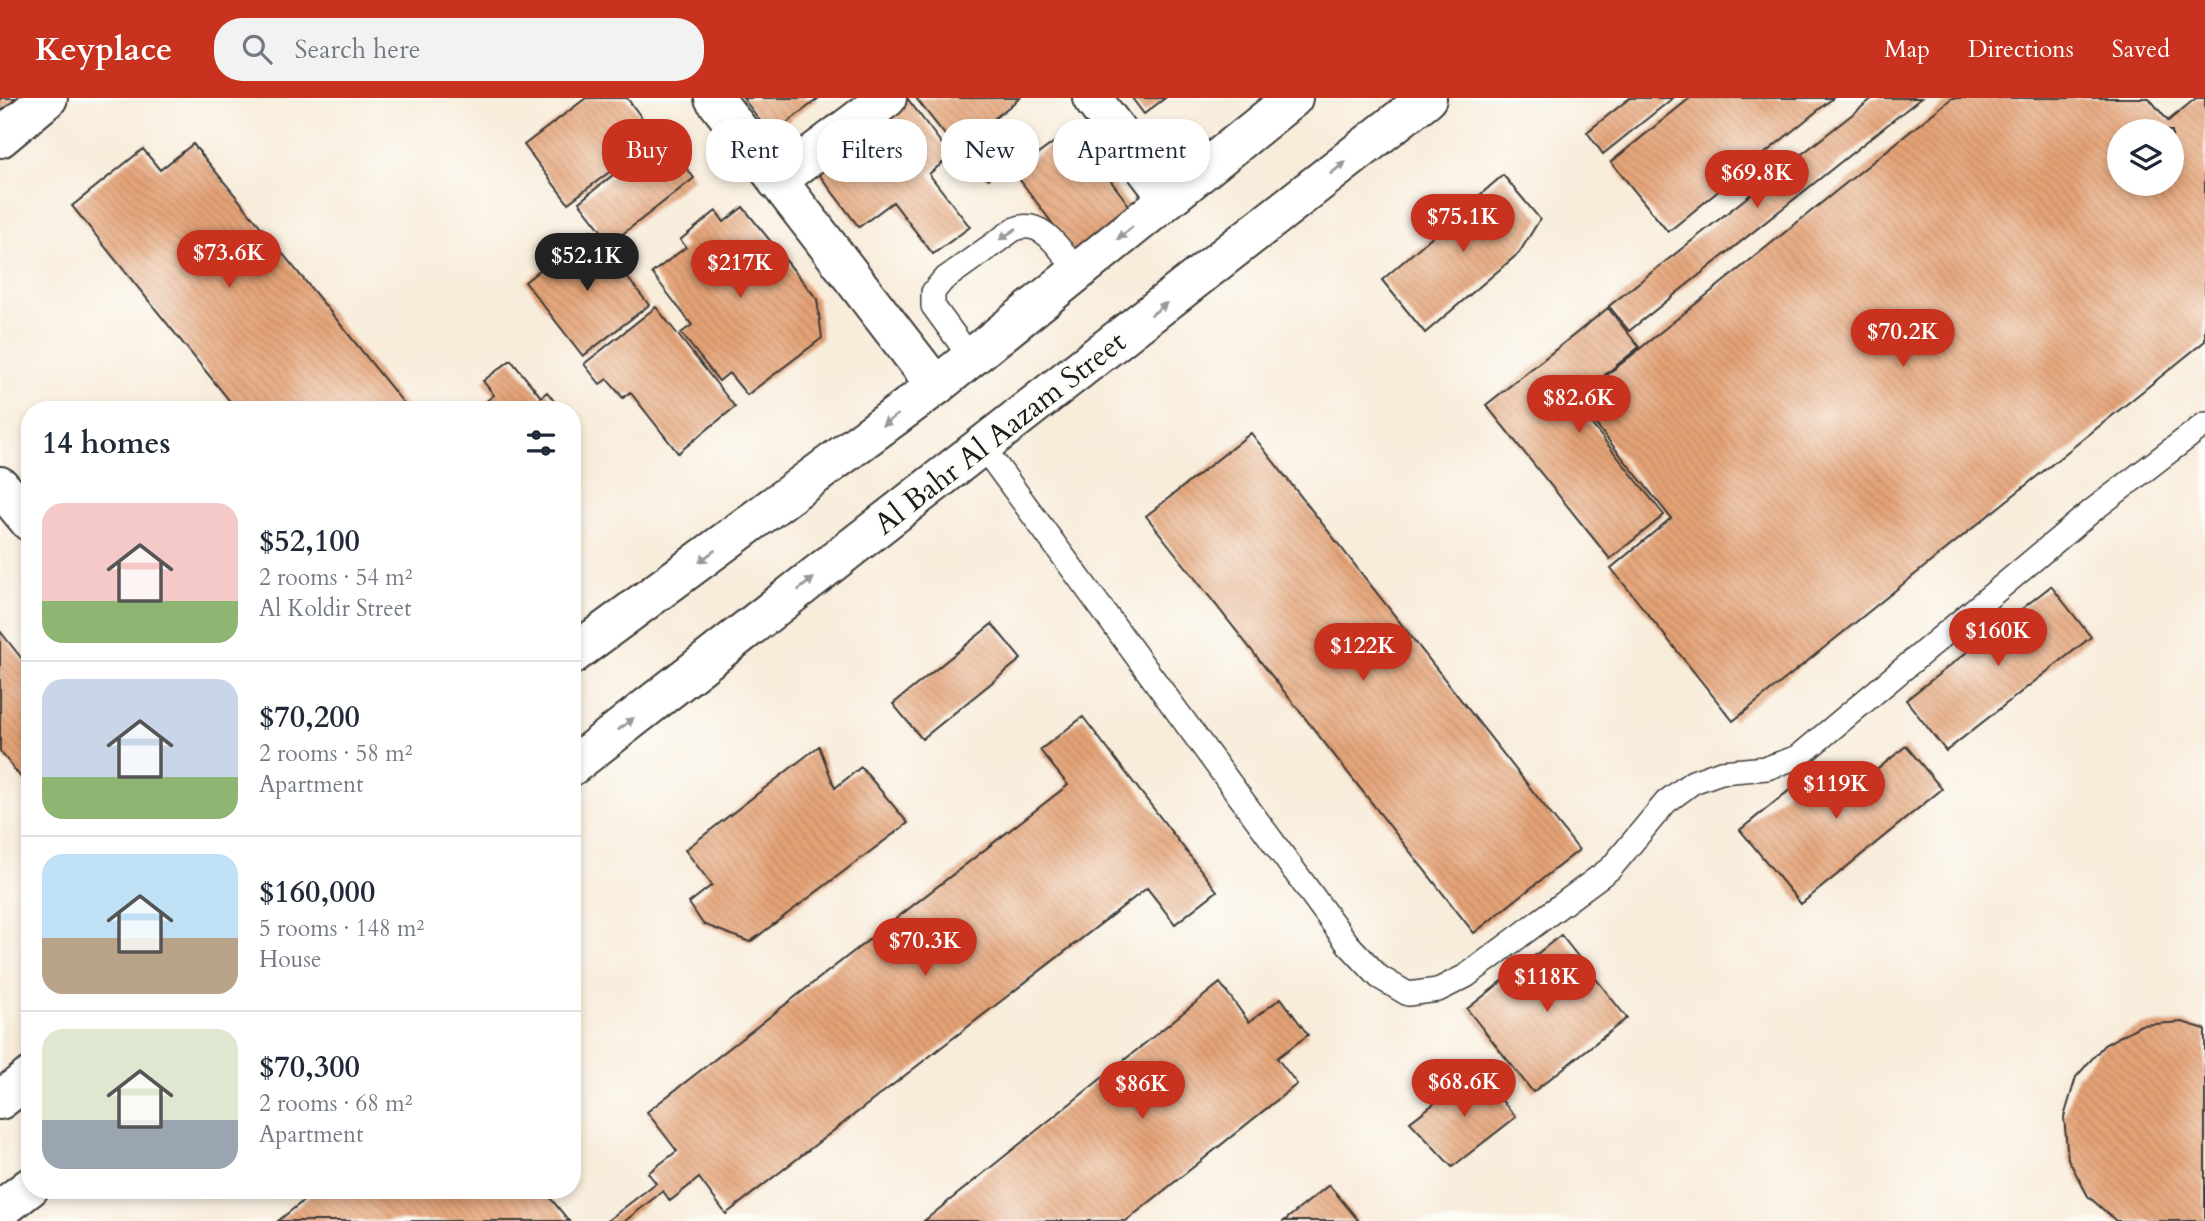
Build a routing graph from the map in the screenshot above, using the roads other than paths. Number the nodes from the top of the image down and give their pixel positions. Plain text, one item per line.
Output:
1 (48, 98) edge
2 (714, 98) edge
3 (887, 98) edge
4 (1092, 98) edge
5 (1293, 98) edge
6 (1427, 98) edge
7 (730, 119) edge
8 (0, 138) edge
9 (803, 161) edge
10 (778, 182) edge
11 (1168, 198) junction
12 (1077, 272) junction
13 (971, 358) junction
14 (936, 386) junction
15 (2205, 424) edge
16 (983, 447) junction
17 (0, 486) edge
18 (21, 511) edge
19 (581, 648) edge
20 (581, 759) edge
21 (21, 1084) edge
22 (0, 1100) edge
23 (21, 1194) edge
24 (0, 1210) edge

1 - 8 main road
2 - 7 main road
3 - 9 main road
4 - 11 main road
5 - 11 main road
16 -> 6 main road, Al Bahr Al Aazam Street
10 - 14 main road
11 -> 12 main road
12 - 13 main road
12 -> 13 lane
13 - 14 main road
14 -> 19 main road
15 - 16 lane
20 -> 16 main road, Al Bahr Al Aazam Street
17 - 18 main road
21 - 22 main road
23 - 24 main road

